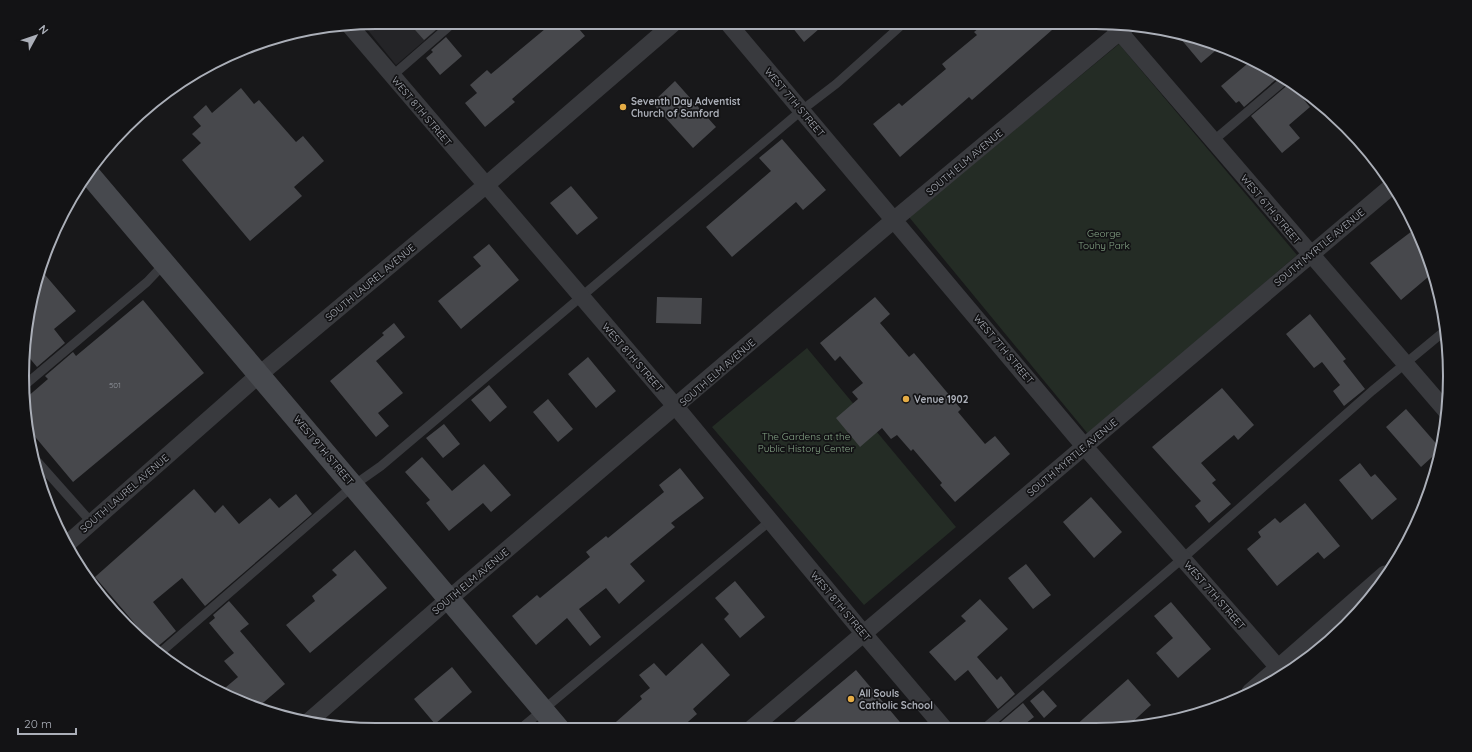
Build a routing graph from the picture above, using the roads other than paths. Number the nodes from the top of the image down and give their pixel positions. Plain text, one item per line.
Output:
1 (446, 29) edge
2 (667, 29) edge
3 (734, 29) edge
4 (896, 29) edge
5 (353, 30) edge
6 (1116, 30) edge
7 (1125, 31) edge
8 (392, 76) junction
9 (1282, 82) edge
10 (802, 110) junction
11 (1213, 140) junction
12 (92, 177) edge
13 (486, 186) junction
14 (1388, 189) edge
15 (895, 219) junction
16 (1310, 255) junction
17 (165, 263) junction
18 (580, 295) junction
19 (1440, 335) edge
20 (1406, 364) junction
21 (260, 374) junction
22 (29, 381) edge
23 (1441, 405) edge
24 (676, 407) junction
25 (1084, 446) junction
26 (41, 465) edge
27 (354, 485) junction
28 (770, 521) junction
29 (92, 523) junction
30 (71, 541) edge
31 (1183, 558) junction
32 (1369, 590) edge
33 (450, 598) junction
34 (864, 634) junction
35 (164, 650) edge
36 (1284, 668) edge
37 (1281, 671) edge
38 (543, 709) junction
39 (314, 717) edge
40 (527, 723) edge
41 (554, 723) edge
42 (758, 723) edge
43 (940, 723) edge
44 (991, 723) edge

1 - 8 lane
2 - 13 street, SOUTH LAUREL AVENUE
3 - 10 street, WEST 7TH STREET
4 - 10 lane
5 - 8 street, WEST 8TH STREET
6 - 15 street, SOUTH ELM AVENUE
7 - 11 street, WEST 6TH STREET
8 - 13 street, WEST 8TH STREET
9 - 11 lane
10 - 15 street, WEST 7TH STREET
10 - 18 lane
11 - 16 street, WEST 6TH STREET
12 - 17 street, WEST 9TH STREET
13 - 18 street, WEST 8TH STREET
13 - 21 street, SOUTH LAUREL AVENUE
14 - 16 street, SOUTH MYRTLE AVENUE
15 - 24 street, SOUTH ELM AVENUE
15 - 25 street, WEST 7TH STREET
16 - 20 street, WEST 6TH STREET
16 - 25 street, SOUTH MYRTLE AVENUE
17 - 21 street, WEST 9TH STREET
17 - 22 lane
18 - 24 street, WEST 8TH STREET
18 - 27 lane
19 - 20 lane
20 - 23 street, WEST 6TH STREET
20 - 31 lane
21 - 27 street, WEST 9TH STREET
21 - 29 street, SOUTH LAUREL AVENUE
24 - 28 street, WEST 8TH STREET
24 - 33 street, SOUTH ELM AVENUE
25 - 31 street, WEST 7TH STREET
25 - 34 street, SOUTH MYRTLE AVENUE
26 - 29 lane
27 - 33 street, WEST 9TH STREET
27 - 35 lane
28 - 34 street, WEST 8TH STREET
28 - 38 lane
29 - 30 street, SOUTH LAUREL AVENUE
31 - 37 street, WEST 7TH STREET
31 - 44 lane
32 - 36 street
33 - 38 street, WEST 9TH STREET
33 - 39 street, SOUTH ELM AVENUE
34 - 42 street, SOUTH MYRTLE AVENUE
34 - 43 street, WEST 8TH STREET
38 - 40 lane
38 - 41 street, WEST 9TH STREET

